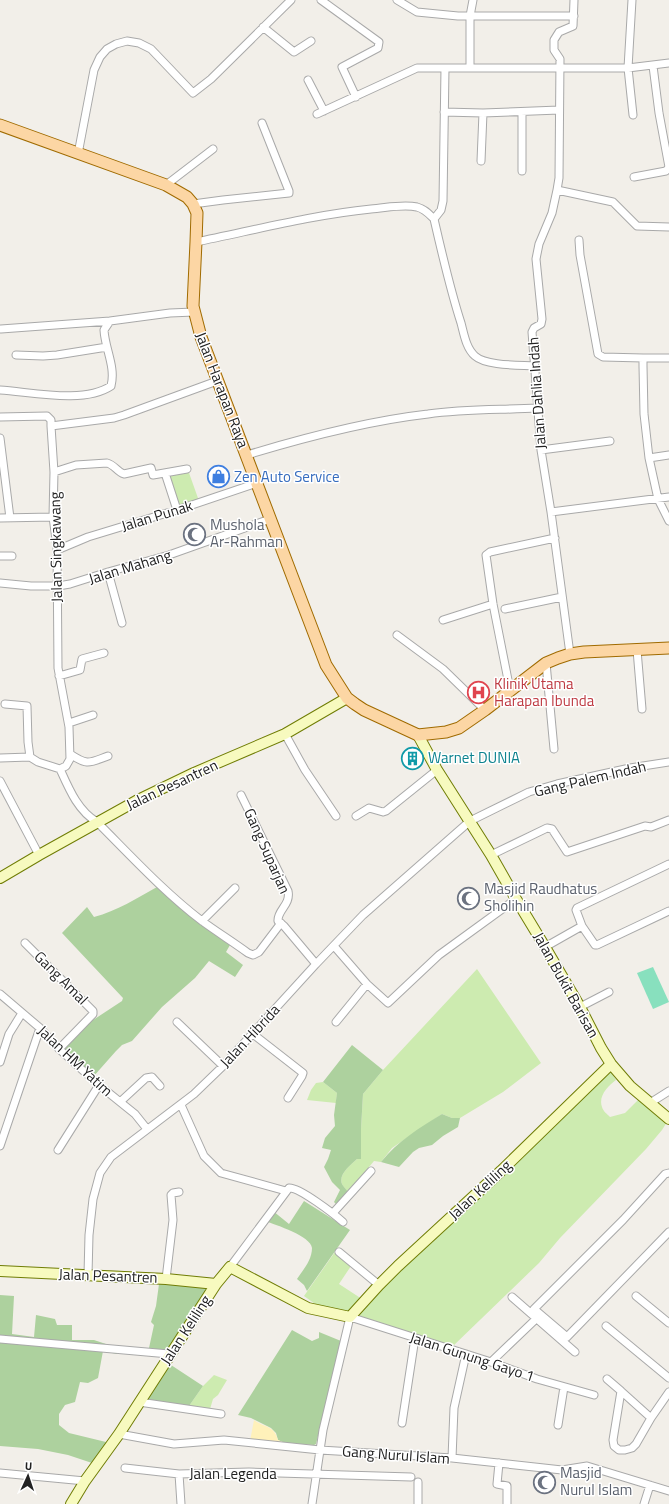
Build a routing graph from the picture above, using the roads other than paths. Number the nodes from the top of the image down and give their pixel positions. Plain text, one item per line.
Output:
1 (291, 0) edge
2 (321, 0) edge
3 (397, 0) edge
4 (473, 0) edge
5 (574, 0) edge
6 (632, 0) edge
7 (405, 2) edge
8 (470, 16) junction
9 (574, 16) junction
10 (263, 27) junction
11 (311, 41) dead end
12 (669, 63) edge
13 (653, 66) junction
14 (445, 68) junction
15 (470, 68) junction
16 (560, 68) junction
17 (628, 68) junction
18 (308, 80) dead end
19 (356, 97) junction
20 (559, 110) junction
21 (324, 111) junction
22 (444, 112) junction
23 (522, 112) junction
24 (483, 113) junction
25 (317, 114) dead end
26 (633, 115) dead end
27 (262, 123) dead end
28 (0, 125) edge
29 (213, 149) dead end
30 (78, 154) junction
31 (481, 161) dead end
32 (522, 172) dead end
33 (634, 177) dead end
34 (166, 185) junction
35 (557, 190) junction
36 (193, 204) junction
37 (434, 219) junction
38 (669, 227) edge
39 (579, 240) dead end
40 (196, 242) junction
41 (194, 312) junction
42 (110, 321) junction
43 (1, 329) dead end
44 (107, 347) junction
45 (16, 355) dead end
46 (643, 358) junction
47 (669, 358) edge
48 (534, 366) junction
49 (217, 381) junction
50 (0, 390) edge
51 (537, 408) junction
52 (0, 417) edge
53 (51, 426) junction
54 (0, 438) edge
55 (610, 441) dead end
56 (541, 450) junction
57 (247, 455) junction
58 (669, 455) edge
59 (650, 458) junction
60 (187, 469) dead end
61 (54, 472) junction
62 (165, 473) junction
63 (257, 483) junction
64 (669, 497) edge
65 (658, 499) junction
66 (177, 510) junction
67 (551, 512) junction
68 (53, 517) junction
69 (0, 518) edge
70 (10, 518) junction
71 (270, 519) junction
72 (669, 521) edge
73 (555, 538) junction
74 (57, 550) junction
75 (0, 556) edge
76 (12, 556) dead end
77 (108, 572) junction
78 (0, 583) edge
79 (58, 586) junction
80 (562, 597) junction
81 (493, 604) junction
82 (506, 610) dead end
83 (444, 620) dead end
84 (122, 623) dead end
85 (397, 635) dead end
86 (669, 648) edge
87 (638, 650) junction
88 (104, 653) dead end
89 (570, 654) junction
90 (546, 663) junction
91 (59, 676) junction
92 (510, 690) junction
93 (347, 698) junction
94 (5, 704) dead end
95 (642, 709) dead end
96 (485, 710) junction
97 (93, 715) dead end
98 (69, 724) junction
99 (285, 734) junction
100 (418, 735) junction
101 (554, 748) dead end
102 (70, 754) junction
103 (108, 756) dead end
104 (0, 758) edge
105 (30, 758) junction
106 (669, 762) edge
107 (60, 769) junction
108 (437, 770) junction
109 (0, 781) edge
110 (241, 795) dead end
111 (336, 816) dead end
112 (356, 816) dead end
113 (669, 820) edge
114 (470, 821) junction
115 (97, 822) junction
116 (39, 854) junction
117 (491, 855) junction
118 (669, 864) edge
119 (0, 878) edge
120 (235, 888) dead end
121 (516, 899) junction
122 (669, 911) edge
123 (202, 921) junction
124 (281, 923) junction
125 (582, 926) junction
126 (25, 943) dead end
127 (334, 946) junction
128 (545, 947) junction
129 (316, 964) junction
130 (367, 984) junction
131 (609, 992) dead end
132 (0, 994) edge
133 (580, 1007) junction
134 (22, 1013) junction
135 (177, 1022) dead end
136 (336, 1022) dead end
137 (40, 1028) junction
138 (253, 1034) junction
139 (58, 1049) junction
140 (0, 1062) edge
141 (611, 1064) junction
142 (223, 1066) junction
143 (99, 1085) junction
144 (160, 1086) dead end
145 (669, 1091) edge
146 (288, 1098) dead end
147 (120, 1102) junction
148 (650, 1103) junction
149 (181, 1104) junction
150 (669, 1119) edge
151 (147, 1129) junction
152 (0, 1146) edge
153 (58, 1150) dead end
154 (371, 1171) dead end
155 (669, 1173) edge
156 (286, 1191) junction
157 (179, 1192) dead end
158 (333, 1213) junction
159 (343, 1222) dead end
160 (669, 1232) edge
161 (339, 1252) dead end
162 (230, 1267) junction
163 (0, 1271) edge
164 (88, 1275) junction
165 (166, 1279) junction
166 (216, 1284) junction
167 (379, 1285) junction
168 (636, 1296) dead end
169 (512, 1297) dead end
170 (537, 1316) junction
171 (350, 1317) junction
172 (669, 1323) edge
173 (606, 1326) dead end
174 (415, 1338) junction
175 (0, 1339) edge
176 (575, 1352) dead end
177 (169, 1354) junction
178 (466, 1354) junction
179 (491, 1362) junction
180 (669, 1378) edge
181 (607, 1379) dead end
182 (564, 1387) junction
183 (621, 1392) junction
184 (669, 1392) edge
185 (594, 1395) dead end
186 (139, 1402) junction
187 (215, 1406) dead end
188 (651, 1418) junction
189 (402, 1423) dead end
190 (558, 1425) dead end
191 (119, 1434) junction
192 (320, 1450) junction
193 (452, 1458) junction
194 (499, 1463) junction
195 (124, 1468) dead end
196 (0, 1473) edge
197 (179, 1474) junction
198 (316, 1475) junction
199 (411, 1477) dead end
200 (85, 1481) junction
201 (418, 1482) dead end
202 (650, 1485) junction
203 (669, 1490) edge
204 (71, 1504) edge
205 (181, 1504) edge
206 (312, 1504) edge
207 (418, 1504) edge
208 (507, 1504) edge
209 (644, 1504) edge

1 - 10 street
2 - 19 street
3 - 7 street
4 - 8 street
5 - 9 street
6 - 17 street
7 - 8 street
8 - 9 street
8 - 15 street
9 - 16 street, Jalan Dahlia Indah
10 - 11 street
10 - 30 street
12 - 13 street
13 - 17 street
13 - 33 street
14 - 15 street
14 - 19 street
14 - 22 street
15 - 16 street
16 - 17 street
16 - 20 street, Jalan Dahlia Indah
17 - 26 street
18 - 21 street
19 - 21 street
20 - 23 street
20 - 35 street, Jalan Dahlia Indah
21 - 25 street
22 - 24 street
22 - 37 street
23 - 24 street
23 - 32 street
24 - 31 street
27 - 36 street
28 - 30 main road
29 - 34 street
30 - 34 main road
34 - 36 main road
35 - 38 street
35 - 48 street, Jalan Dahlia Indah
36 - 40 main road, Jalan Harapan Raya
37 - 40 street
37 - 48 street
39 - 46 street
40 - 41 main road, Jalan Harapan Raya
41 - 42 street
41 - 49 main road, Jalan Harapan Raya
42 - 43 street
42 - 44 street
44 - 45 street
44 - 50 street
46 - 47 street
46 - 59 street
48 - 51 street, Jalan Dahlia Indah
49 - 53 street
49 - 57 main road, Jalan Harapan Raya
51 - 56 street, Jalan Dahlia Indah
51 - 57 street
52 - 53 street
53 - 61 street, Jalan Singkawang
54 - 70 street
55 - 56 street
56 - 67 street, Jalan Dahlia Indah
57 - 63 main road, Jalan Harapan Raya
58 - 59 street
59 - 65 street
60 - 62 street
61 - 62 street
61 - 68 street, Jalan Singkawang
62 - 66 street
63 - 66 street, Jalan Punak
63 - 71 main road, Jalan Harapan Raya
64 - 65 street
65 - 67 street
65 - 72 street
66 - 74 street, Jalan Punak
67 - 73 street, Jalan Dahlia Indah
68 - 70 street
68 - 74 street, Jalan Singkawang
69 - 70 street
71 - 77 street, Jalan Mahang
71 - 93 main road, Jalan Harapan Raya
73 - 80 street, Jalan Dahlia Indah
73 - 81 street
74 - 79 street, Jalan Singkawang
75 - 76 street
77 - 79 street, Jalan Mahang
77 - 84 street
78 - 79 street, Jalan Mahang
79 - 91 street, Jalan Singkawang
80 - 82 street
80 - 89 street, Jalan Dahlia Indah
81 - 83 street
81 - 92 street
85 - 96 street
86 - 87 main road
87 - 89 main road
87 - 95 street
88 - 91 street
89 - 90 main road
90 - 92 main road
90 - 101 street
91 - 98 street, Jalan Singkawang
92 - 96 main road
93 - 99 street, Jalan Pesantren
93 - 100 main road, Jalan Harapan Raya
94 - 105 street
96 - 100 main road
97 - 98 street
98 - 102 street, Jalan Singkawang
99 - 111 street
99 - 115 street, Jalan Pesantren
100 - 108 street, Jalan Bukit Barisan
102 - 103 street
102 - 107 street
104 - 105 street
105 - 107 street
106 - 114 street, Gang Palem Indah
107 - 115 street
108 - 112 street
108 - 114 street, Jalan Bukit Barisan
109 - 116 street
110 - 124 street, Gang Suparjan
113 - 117 street
114 - 117 street, Jalan Bukit Barisan
114 - 127 street, Jalan Hibrida
115 - 116 street, Jalan Pesantren
115 - 123 street
116 - 119 street, Jalan Pesantren
117 - 121 street, Jalan Bukit Barisan
118 - 125 street
120 - 123 street
121 - 128 street, Jalan Bukit Barisan
121 - 130 street
122 - 125 street
123 - 124 street
124 - 129 street
125 - 128 street
126 - 139 street, Gang Amal
127 - 129 street, Jalan Hibrida
127 - 130 street
128 - 133 street, Jalan Bukit Barisan
129 - 138 street, Jalan Hibrida
130 - 136 street
131 - 133 street
132 - 134 street, Jalan HM Yatim
133 - 141 street, Jalan Bukit Barisan
134 - 137 street, Jalan HM Yatim
134 - 140 street
135 - 142 street
137 - 139 street, Jalan HM Yatim
137 - 152 street
138 - 142 street, Jalan Hibrida
138 - 146 street
139 - 143 street, Jalan HM Yatim
141 - 148 street, Jalan Bukit Barisan
141 - 167 street, Jalan Keliling
142 - 149 street, Jalan Hibrida
143 - 147 street, Jalan HM Yatim
143 - 153 street
144 - 147 street
145 - 148 street
147 - 151 street, Jalan HM Yatim
148 - 150 street, Jalan Bukit Barisan
149 - 151 street, Jalan Hibrida
149 - 156 street
151 - 164 street, Jalan Hibrida
154 - 158 street
155 - 170 street
156 - 158 street
156 - 162 street
157 - 165 street
158 - 159 street
160 - 170 street
161 - 167 street
162 - 166 street, Jalan Keliling
162 - 171 street
163 - 164 street, Jalan Pesantren
164 - 165 street, Jalan Pesantren
165 - 166 street, Jalan Pesantren
166 - 177 street, Jalan Keliling
167 - 171 street, Jalan Keliling
168 - 172 street
169 - 170 street
170 - 176 street
170 - 179 street
171 - 174 street, Jalan Gunung Gayo 1
171 - 192 street, Jalan Keliling
173 - 180 street
174 - 178 street, Jalan Gunung Gayo 1
174 - 189 street
175 - 177 street
177 - 186 street, Jalan Keliling
178 - 179 street, Jalan Gunung Gayo 1
178 - 193 street
179 - 182 street, Jalan Gunung Gayo 1
181 - 183 street
182 - 185 street, Jalan Gunung Gayo 1
182 - 190 street
183 - 188 street
183 - 188 street
184 - 188 street
186 - 187 street
186 - 191 street, Jalan Keliling
191 - 192 street, Gang Nurul Islam
191 - 200 street, Jalan Keliling
192 - 193 street, Gang Nurul Islam
192 - 198 street, Jalan Keliling
193 - 194 street, Gang Nurul Islam
194 - 202 street, Gang Nurul Islam
194 - 208 street
195 - 197 street
196 - 200 street
197 - 198 street, Jalan Legenda
197 - 205 street, Jalan Legenda
198 - 199 street, Jalan Legenda
198 - 206 street, Jalan Keliling
200 - 204 street, Jalan Keliling
201 - 207 street
202 - 203 street, Gang Nurul Islam
202 - 209 street

